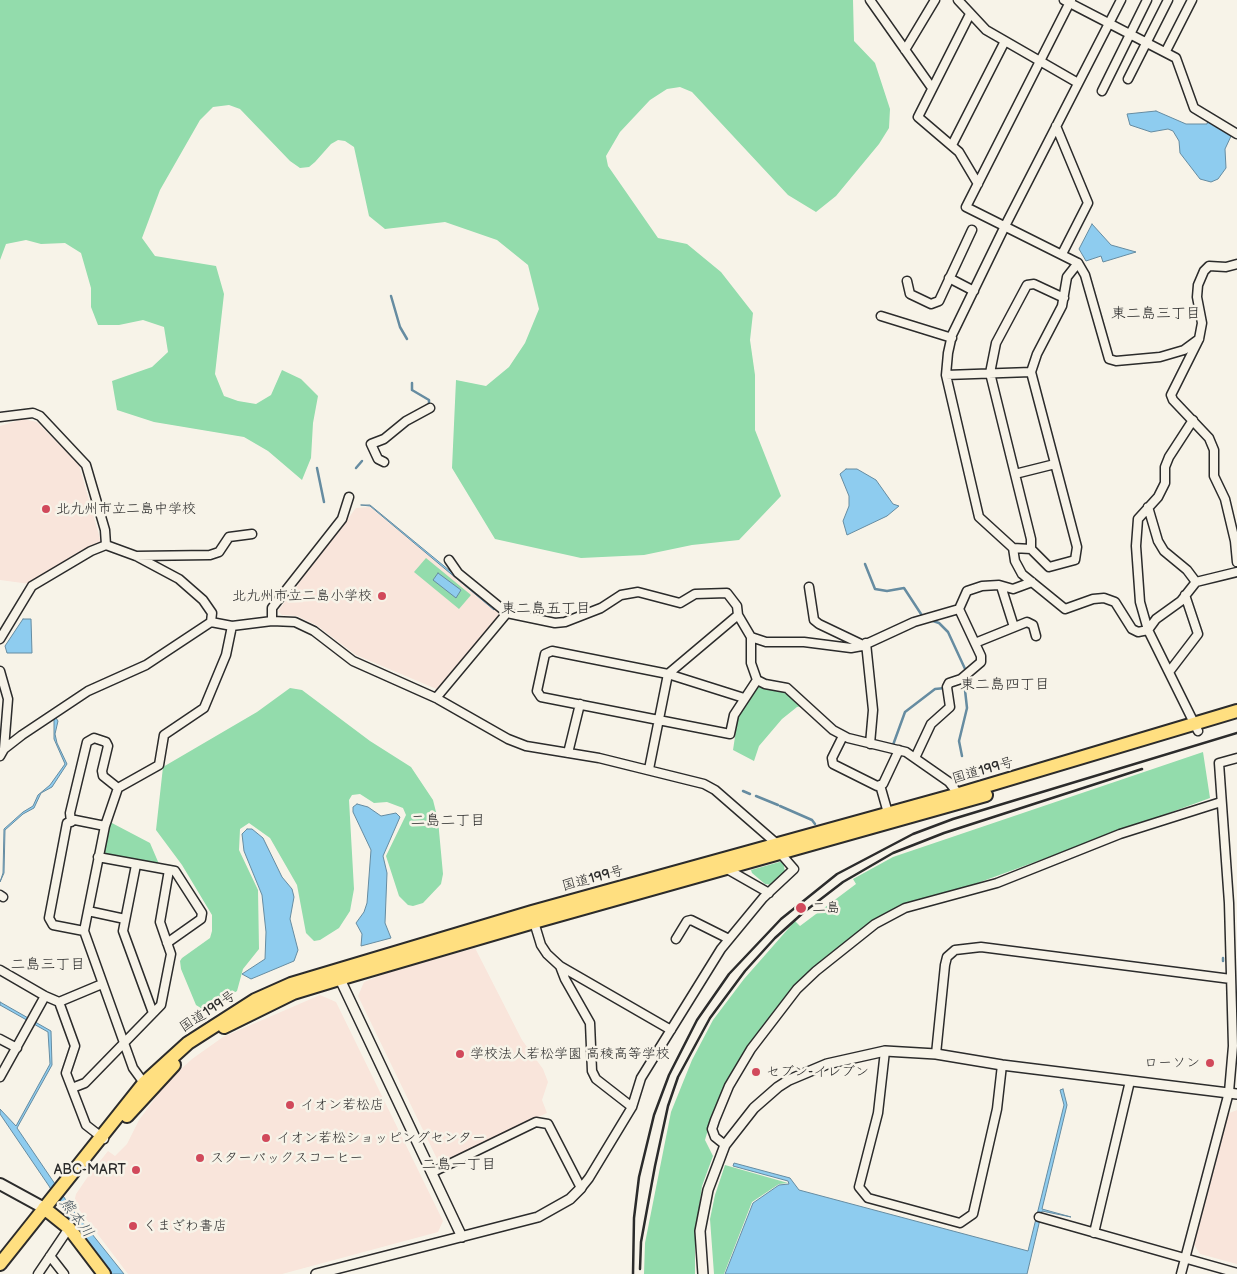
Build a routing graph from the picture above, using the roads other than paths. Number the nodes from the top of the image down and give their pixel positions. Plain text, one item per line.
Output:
1 (870, 0) edge
2 (934, 0) edge
3 (958, 0) edge
4 (1121, 0) edge
5 (1147, 0) edge
6 (1168, 0) edge
7 (1192, 0) edge
8 (1068, 1) edge
9 (970, 14) junction
10 (1109, 23) junction
11 (1130, 34) junction
12 (1005, 41) junction
13 (1147, 42) junction
14 (905, 50) junction
15 (1166, 51) junction
16 (1040, 62) junction
17 (1128, 79) dead end
18 (1078, 83) junction
19 (932, 88) junction
20 (1102, 91) dead end
21 (1056, 126) junction
22 (1237, 134) edge
23 (952, 145) junction
24 (978, 184) junction
25 (1005, 226) junction
26 (972, 230) dead end
27 (1062, 254) junction
28 (1078, 263) junction
29 (1237, 264) edge
30 (950, 278) junction
31 (907, 281) dead end
32 (974, 291) junction
33 (1064, 298) junction
34 (881, 316) dead end
35 (952, 338) junction
36 (1199, 339) junction
37 (1031, 372) junction
38 (990, 373) junction
39 (946, 374) junction
40 (430, 408) dead end
41 (0, 417) edge
42 (1193, 420) junction
43 (384, 462) dead end
44 (1055, 464) junction
45 (1015, 474) junction
46 (349, 497) dead end
47 (1148, 507) junction
48 (252, 534) dead end
49 (106, 545) junction
50 (1013, 548) junction
51 (1031, 549) junction
52 (136, 556) junction
53 (1237, 556) edge
54 (449, 560) dead end
55 (1237, 562) edge
56 (1237, 572) edge
57 (1032, 582) junction
58 (1196, 582) junction
59 (1001, 586) junction
60 (809, 587) dead end
61 (1185, 596) junction
62 (959, 608) junction
63 (507, 613) junction
64 (738, 615) junction
65 (272, 621) junction
66 (211, 622) junction
67 (232, 626) junction
68 (1014, 628) junction
69 (1148, 630) junction
70 (1036, 636) dead end
71 (750, 637) junction
72 (0, 639) edge
73 (975, 643) junction
74 (865, 644) junction
75 (0, 671) edge
76 (1169, 672) junction
77 (668, 674) junction
78 (757, 680) junction
79 (436, 698) junction
80 (744, 698) junction
81 (580, 704) junction
82 (1237, 711) edge
83 (659, 719) junction
84 (1237, 719) edge
85 (1196, 728) junction
86 (843, 736) junction
87 (870, 744) junction
88 (899, 750) junction
89 (2, 753) edge
90 (568, 753) junction
91 (916, 758) junction
92 (1237, 758) edge
93 (649, 769) junction
94 (880, 785) junction
95 (118, 788) junction
96 (962, 798) junction
97 (1220, 802) junction
98 (888, 813) junction
99 (71, 822) junction
100 (105, 826) junction
101 (779, 849) junction
102 (98, 857) junction
103 (136, 865) junction
104 (727, 868) junction
105 (169, 870) junction
106 (769, 893) junction
107 (1233, 904) edge
108 (88, 911) junction
109 (125, 918) junction
110 (534, 922) junction
111 (84, 931) junction
112 (676, 939) dead end
113 (729, 940) junction
114 (167, 943) junction
115 (560, 966) junction
116 (0, 970) edge
117 (338, 974) junction
118 (1231, 979) junction
119 (102, 984) junction
120 (45, 996) junction
121 (59, 1002) junction
122 (153, 1013) junction
123 (671, 1030) junction
124 (0, 1039) edge
125 (124, 1042) junction
126 (17, 1048) junction
127 (885, 1051) junction
128 (936, 1054) junction
129 (1002, 1065) junction
130 (0, 1077) edge
131 (1130, 1081) junction
132 (144, 1083) junction
133 (72, 1088) junction
134 (1233, 1093) edge
135 (632, 1107) junction
136 (102, 1138) junction
137 (725, 1145) junction
138 (432, 1172) junction
139 (0, 1184) edge
140 (581, 1188) junction
141 (55, 1200) junction
142 (1039, 1216) dead end
143 (69, 1228) junction
144 (1094, 1233) junction
145 (462, 1237) junction
146 (50, 1256) junction
147 (1185, 1259) junction
148 (2, 1264) edge
149 (1237, 1273) edge
150 (38, 1274) edge
151 (64, 1274) edge
152 (104, 1274) edge
153 (316, 1274) edge
154 (703, 1274) edge
155 (1181, 1274) edge

1 - 14 street
2 - 14 street
3 - 9 street
4 - 10 street
5 - 11 street
6 - 13 street
7 - 15 street
8 - 10 street
8 - 16 street
9 - 12 street
9 - 19 street
10 - 11 street
10 - 18 street
11 - 13 street
11 - 20 street
12 - 16 street
12 - 23 street
13 - 15 street
13 - 17 street
14 - 19 street
15 - 22 street
16 - 18 street
16 - 24 street
18 - 21 street
19 - 23 street
21 - 25 street
21 - 27 street
23 - 24 street
24 - 25 street
25 - 27 street
25 - 32 street
26 - 30 street
27 - 28 street
28 - 33 street
28 - 36 street
29 - 36 street
30 - 31 street
30 - 32 street
32 - 35 street
33 - 37 street
33 - 38 street
34 - 35 street
35 - 39 street
36 - 42 street
37 - 38 street
37 - 44 street
38 - 39 street
38 - 45 street
39 - 50 street
40 - 43 street
41 - 49 street
42 - 47 street
42 - 53 street
44 - 45 street
44 - 51 street
45 - 51 street
46 - 65 street
47 - 58 street
47 - 69 street
48 - 52 street
49 - 52 street
49 - 72 street
50 - 51 street
50 - 57 street
52 - 66 street
53 - 55 street
54 - 63 street
56 - 58 street
57 - 59 street
57 - 69 street
58 - 61 street
59 - 62 street
59 - 68 street
60 - 74 street
61 - 69 street
61 - 76 street
62 - 73 street
62 - 74 street
63 - 64 street
63 - 79 street
64 - 71 street
64 - 77 street
65 - 67 street
65 - 79 street
66 - 67 street
66 - 89 street
67 - 95 street
68 - 70 street
68 - 73 street
69 - 76 street
71 - 74 street
71 - 78 street
73 - 91 street
74 - 87 street
75 - 89 street
76 - 85 street
77 - 80 street
77 - 81 street
77 - 83 street
78 - 80 street
78 - 86 street
79 - 90 street
80 - 83 street
81 - 83 street
81 - 90 street
82 - 85 highway, 国道199号
83 - 93 street
84 - 85 highway, 国道199号
85 - 96 highway, 国道199号
86 - 87 street
86 - 94 street
87 - 88 street
88 - 91 street
88 - 94 street
90 - 93 street
91 - 96 street
92 - 97 street
93 - 101 street
94 - 98 street
95 - 99 street
95 - 100 street
96 - 98 highway, 国道199号
96 - 101 highway, 国道199号
97 - 107 street
97 - 137 street
98 - 101 highway, 国道199号
99 - 100 street
99 - 111 street
100 - 102 street
101 - 104 highway, 国道199号
101 - 106 street
101 - 117 highway, 国道199号
102 - 103 street
102 - 108 street
103 - 105 street
103 - 109 street
104 - 106 street
104 - 110 highway, 国道199号
105 - 114 street
105 - 114 street
106 - 113 street
107 - 118 street
108 - 109 street
108 - 111 street
109 - 122 street
110 - 115 street
110 - 117 highway, 国道199号
111 - 119 street
112 - 113 street
113 - 123 street
114 - 122 street
115 - 123 street
115 - 135 street
116 - 120 street
117 - 132 highway, 国道199号
117 - 136 highway, 国道199号
117 - 138 street
118 - 128 street
118 - 134 street
119 - 121 street
119 - 125 street
120 - 121 street
120 - 126 street
121 - 133 street
122 - 125 street
123 - 135 street
124 - 126 street
125 - 132 street
125 - 133 street
126 - 130 street
127 - 128 street
127 - 129 street
127 - 137 street
128 - 129 street
129 - 131 street
131 - 134 street
131 - 144 street
132 - 136 highway, 国道199号
133 - 136 street
134 - 147 street
135 - 140 street
136 - 141 highway, 国道199号
137 - 154 street
138 - 140 street
138 - 145 street
139 - 141 main road
140 - 145 street
141 - 143 highway
141 - 148 highway, 国道199号
142 - 144 street
143 - 146 street
143 - 152 highway
144 - 147 street
145 - 153 street
146 - 150 street
146 - 151 street
147 - 149 street
147 - 155 street

